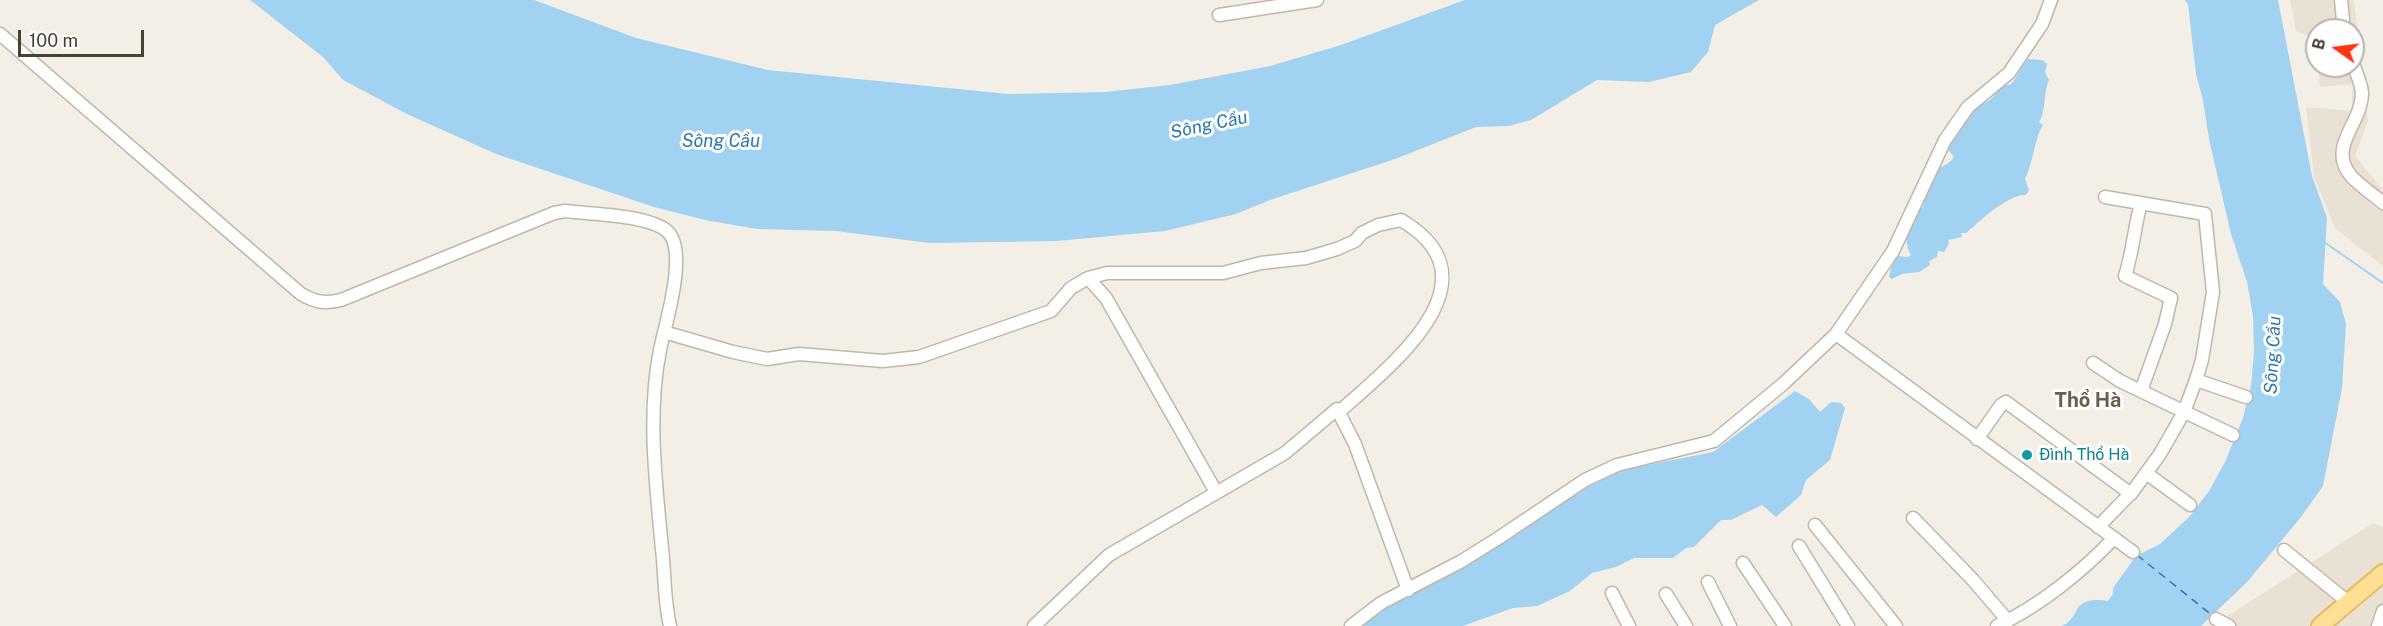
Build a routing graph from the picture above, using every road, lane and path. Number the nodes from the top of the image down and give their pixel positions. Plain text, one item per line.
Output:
1 (1317, 0) edge
2 (2051, 0) edge
3 (2341, 0) edge
4 (1219, 15) dead end
5 (2343, 18) edge
6 (0, 34) edge
7 (2358, 78) edge
8 (2105, 197) dead end
9 (2141, 203) junction
10 (2383, 203) edge
11 (1088, 278) junction
12 (664, 332) junction
13 (1836, 334) junction
14 (2093, 363) dead end
15 (2196, 380) junction
16 (2141, 391) junction
17 (2246, 397) dead end
18 (1339, 412) junction
19 (2184, 412) junction
20 (2234, 435) dead end
21 (1977, 439) junction
22 (2146, 473) junction
23 (1216, 492) junction
24 (2131, 494) junction
25 (2190, 505) dead end
26 (1913, 518) dead end
27 (1815, 525) dead end
28 (2098, 527) junction
29 (2114, 538) junction
30 (1798, 546) dead end
31 (2284, 550) dead end
32 (2133, 552) dead end
33 (1743, 563) dead end
34 (2383, 573) edge
35 (1708, 582) dead end
36 (1408, 590) junction
37 (1612, 593) dead end
38 (1666, 594) dead end
39 (2348, 602) junction
40 (2383, 611) edge
41 (2216, 619) dead end
42 (2003, 623) edge
43 (670, 626) edge
44 (1034, 626) edge
45 (1351, 626) edge
46 (1629, 626) edge
47 (1686, 626) edge
48 (1730, 626) edge
49 (1785, 626) edge
50 (1848, 626) edge
51 (1896, 626) edge
52 (2229, 626) edge
53 (2320, 626) edge
54 (2378, 626) edge

1 - 4 street
2 - 13 street
3 - 5 street
6 - 12 street
7 - 10 street
8 - 9 street
9 - 15 street
9 - 16 street
11 - 12 street
11 - 18 street
11 - 23 street
12 - 43 street
13 - 21 street
13 - 36 street
14 - 16 street
15 - 17 street
15 - 19 street
16 - 19 street
18 - 23 street
18 - 36 street
19 - 20 street
19 - 22 street
21 - 24 street
21 - 28 street
22 - 24 street
22 - 25 street
23 - 44 street
24 - 28 street
26 - 42 street
27 - 51 street
28 - 29 street
29 - 32 street
29 - 42 street
30 - 50 street
31 - 39 street
33 - 49 street
34 - 39 main road
35 - 48 street
36 - 45 street
37 - 46 street
38 - 47 street
39 - 53 main road
40 - 54 street
41 - 52 street

